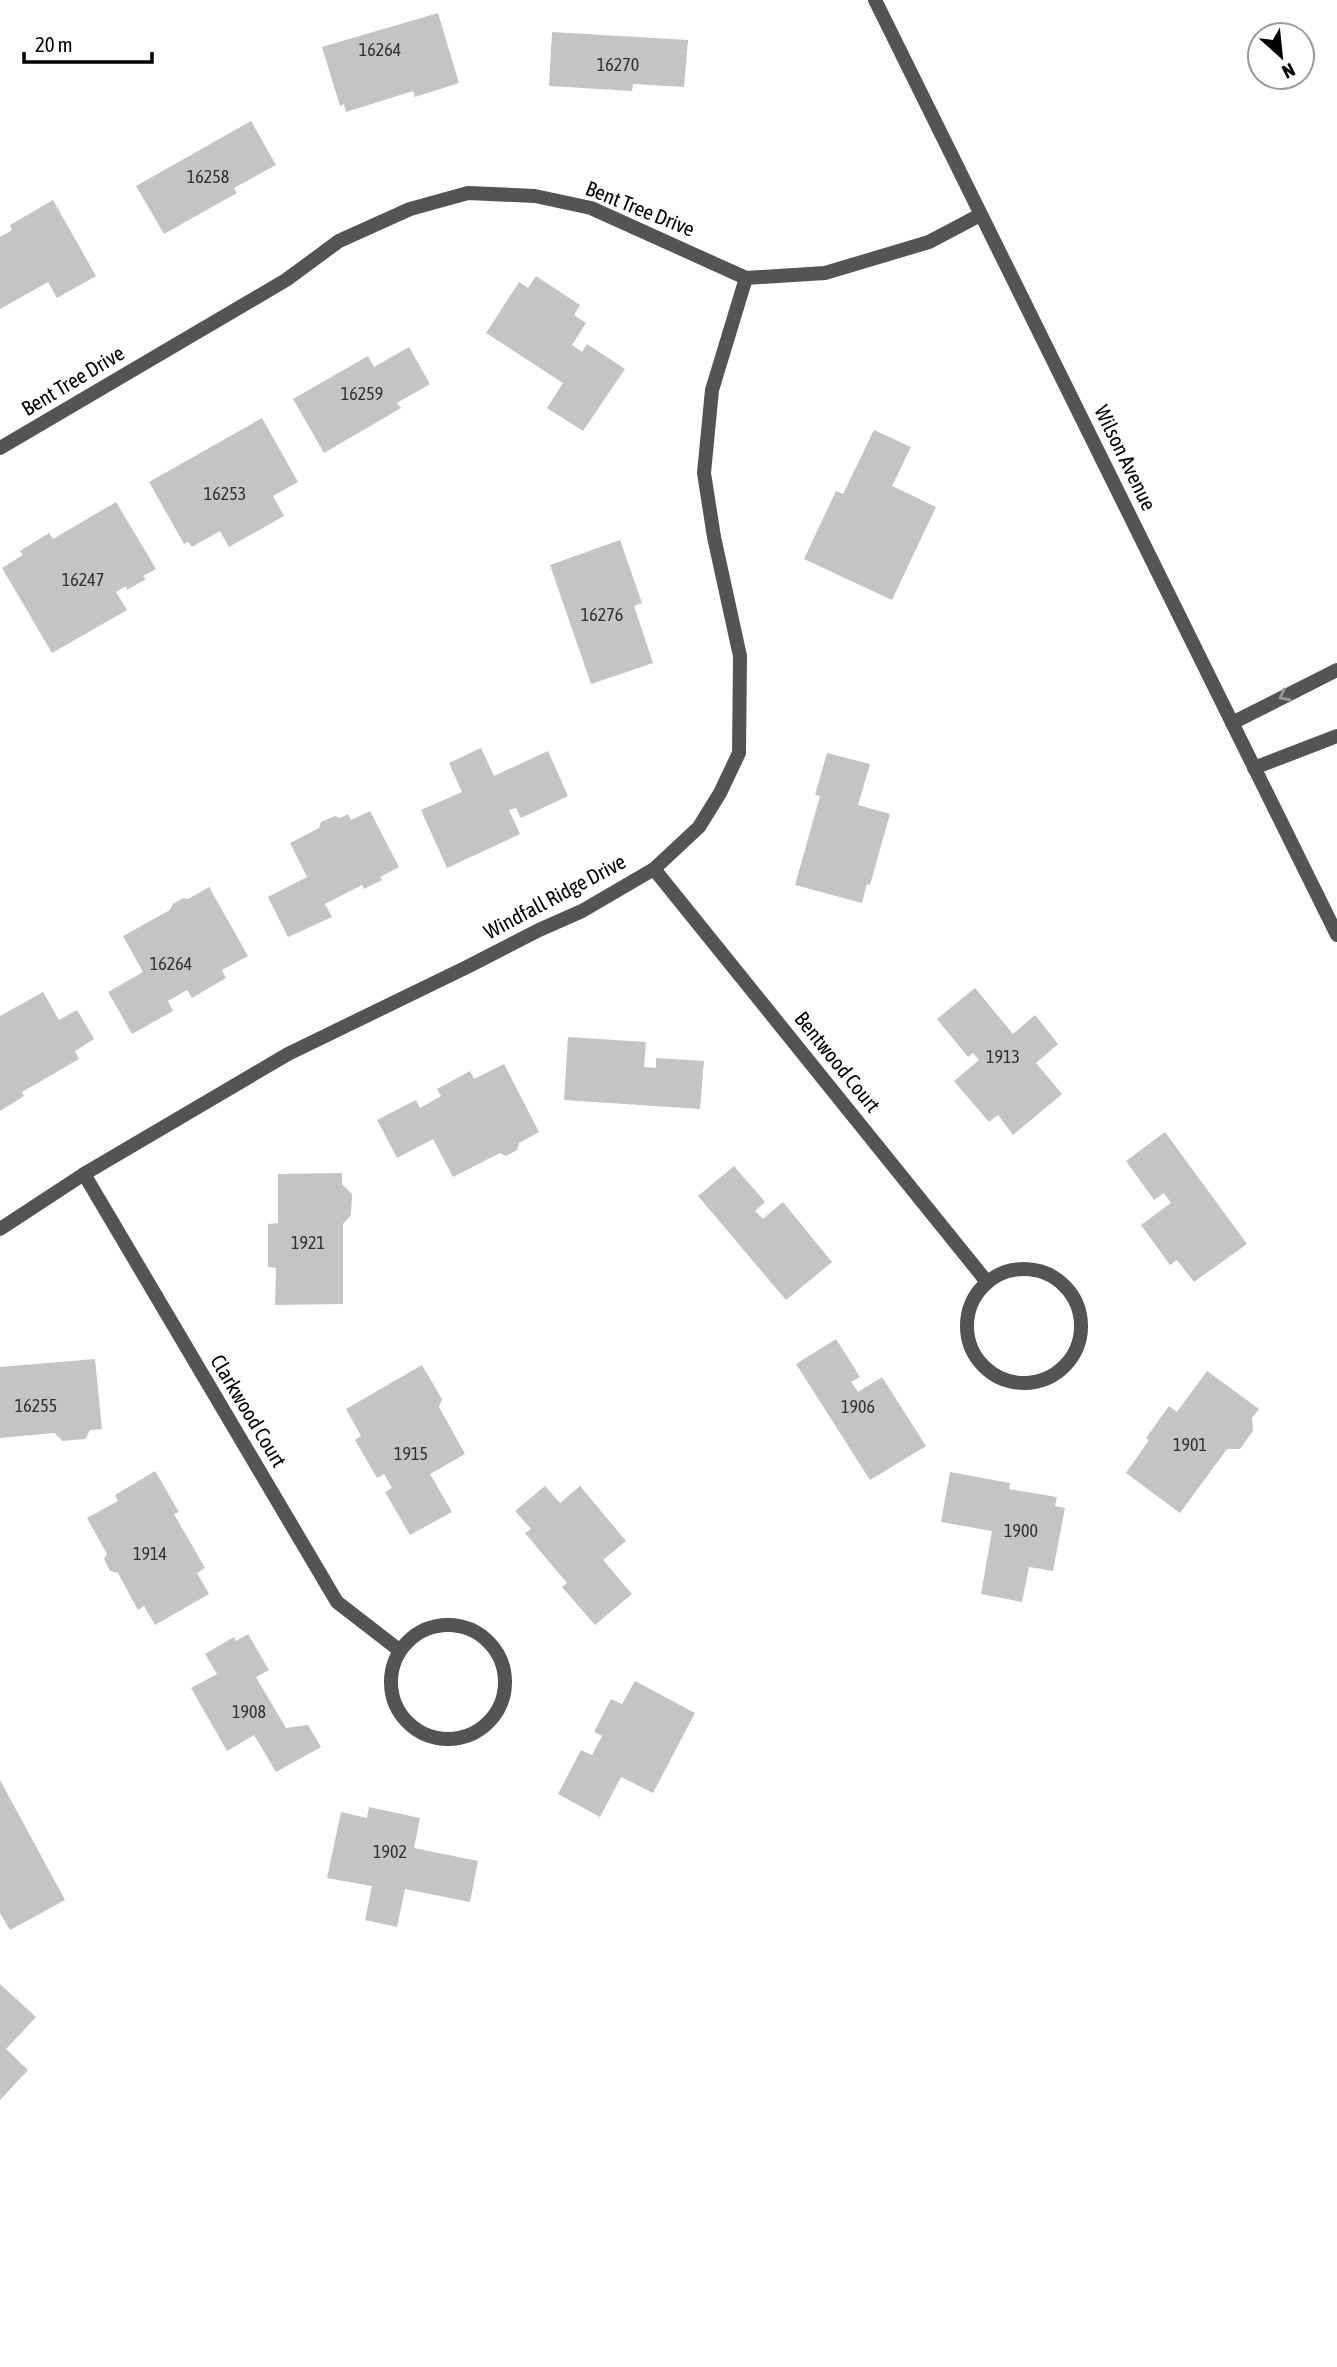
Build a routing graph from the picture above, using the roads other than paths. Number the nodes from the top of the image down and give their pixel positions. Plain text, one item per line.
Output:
1 (875, 0) edge
2 (980, 215) junction
3 (746, 278) junction
4 (0, 448) edge
5 (1337, 670) edge
6 (1232, 723) junction
7 (1337, 736) edge
8 (1254, 768) junction
9 (654, 869) junction
10 (1337, 935) edge
11 (84, 1174) junction
12 (0, 1229) edge
13 (987, 1282) junction
14 (399, 1650) junction

1 - 2 street, Wilson Avenue
2 - 3 street, Bent Tree Drive
2 - 6 street, Wilson Avenue
3 - 4 street, Bent Tree Drive
3 - 9 street, Windfall Ridge Drive
5 -> 6 street
6 - 8 street, Wilson Avenue
7 - 8 street
8 - 10 street, Wilson Avenue
9 - 11 street, Windfall Ridge Drive
9 - 13 street, Bentwood Court
11 - 12 street, Windfall Ridge Drive
11 - 14 street, Clarkwood Court
13 - 13 street
14 - 14 street

